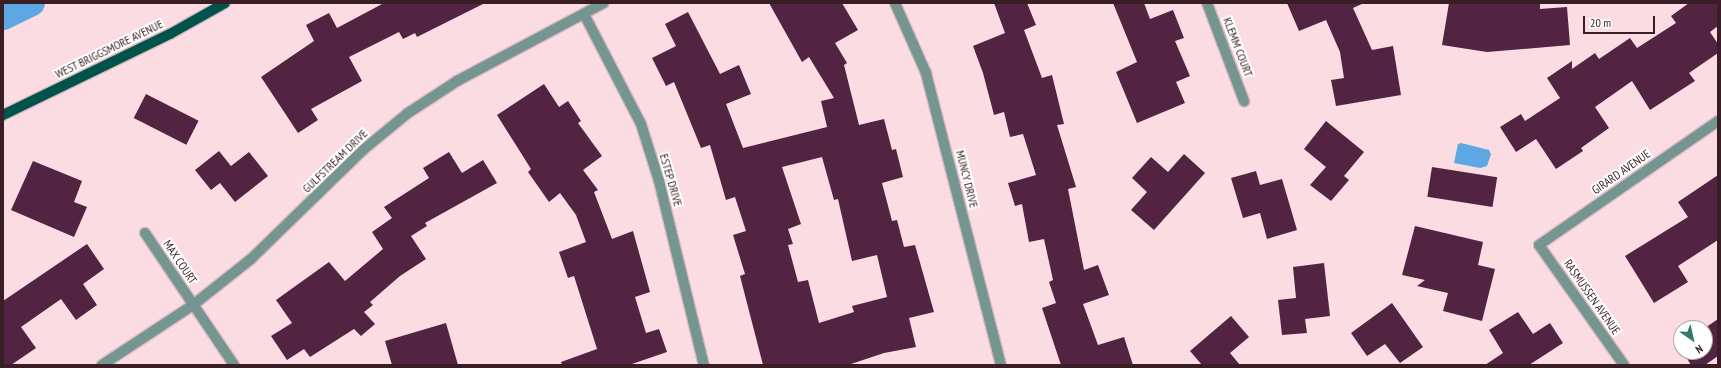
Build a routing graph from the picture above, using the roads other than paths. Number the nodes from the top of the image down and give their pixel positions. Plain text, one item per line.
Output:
1 (225, 3) edge
2 (604, 3) edge
3 (895, 3) edge
4 (1207, 3) edge
5 (584, 14) junction
6 (1244, 101) dead end
7 (3, 115) edge
8 (1718, 121) edge
9 (145, 233) dead end
10 (1539, 245) joint
11 (193, 305) junction
12 (102, 365) edge
13 (234, 365) edge
14 (704, 365) edge
15 (1001, 365) edge
16 (1624, 365) edge

1 - 7 main road, WEST BRIGGSMORE AVENUE
2 - 5 street, GULFSTREAM DRIVE
3 - 15 street, MUNCY DRIVE
4 - 6 street, KLEMM COURT
5 - 11 street, GULFSTREAM DRIVE
5 - 14 street, ESTEP DRIVE
8 - 10 street, GIRARD AVENUE
9 - 11 street, MAX COURT
10 - 16 street, RASMUSSEN AVENUE
11 - 12 street, GULFSTREAM DRIVE
11 - 13 street, MAX COURT

